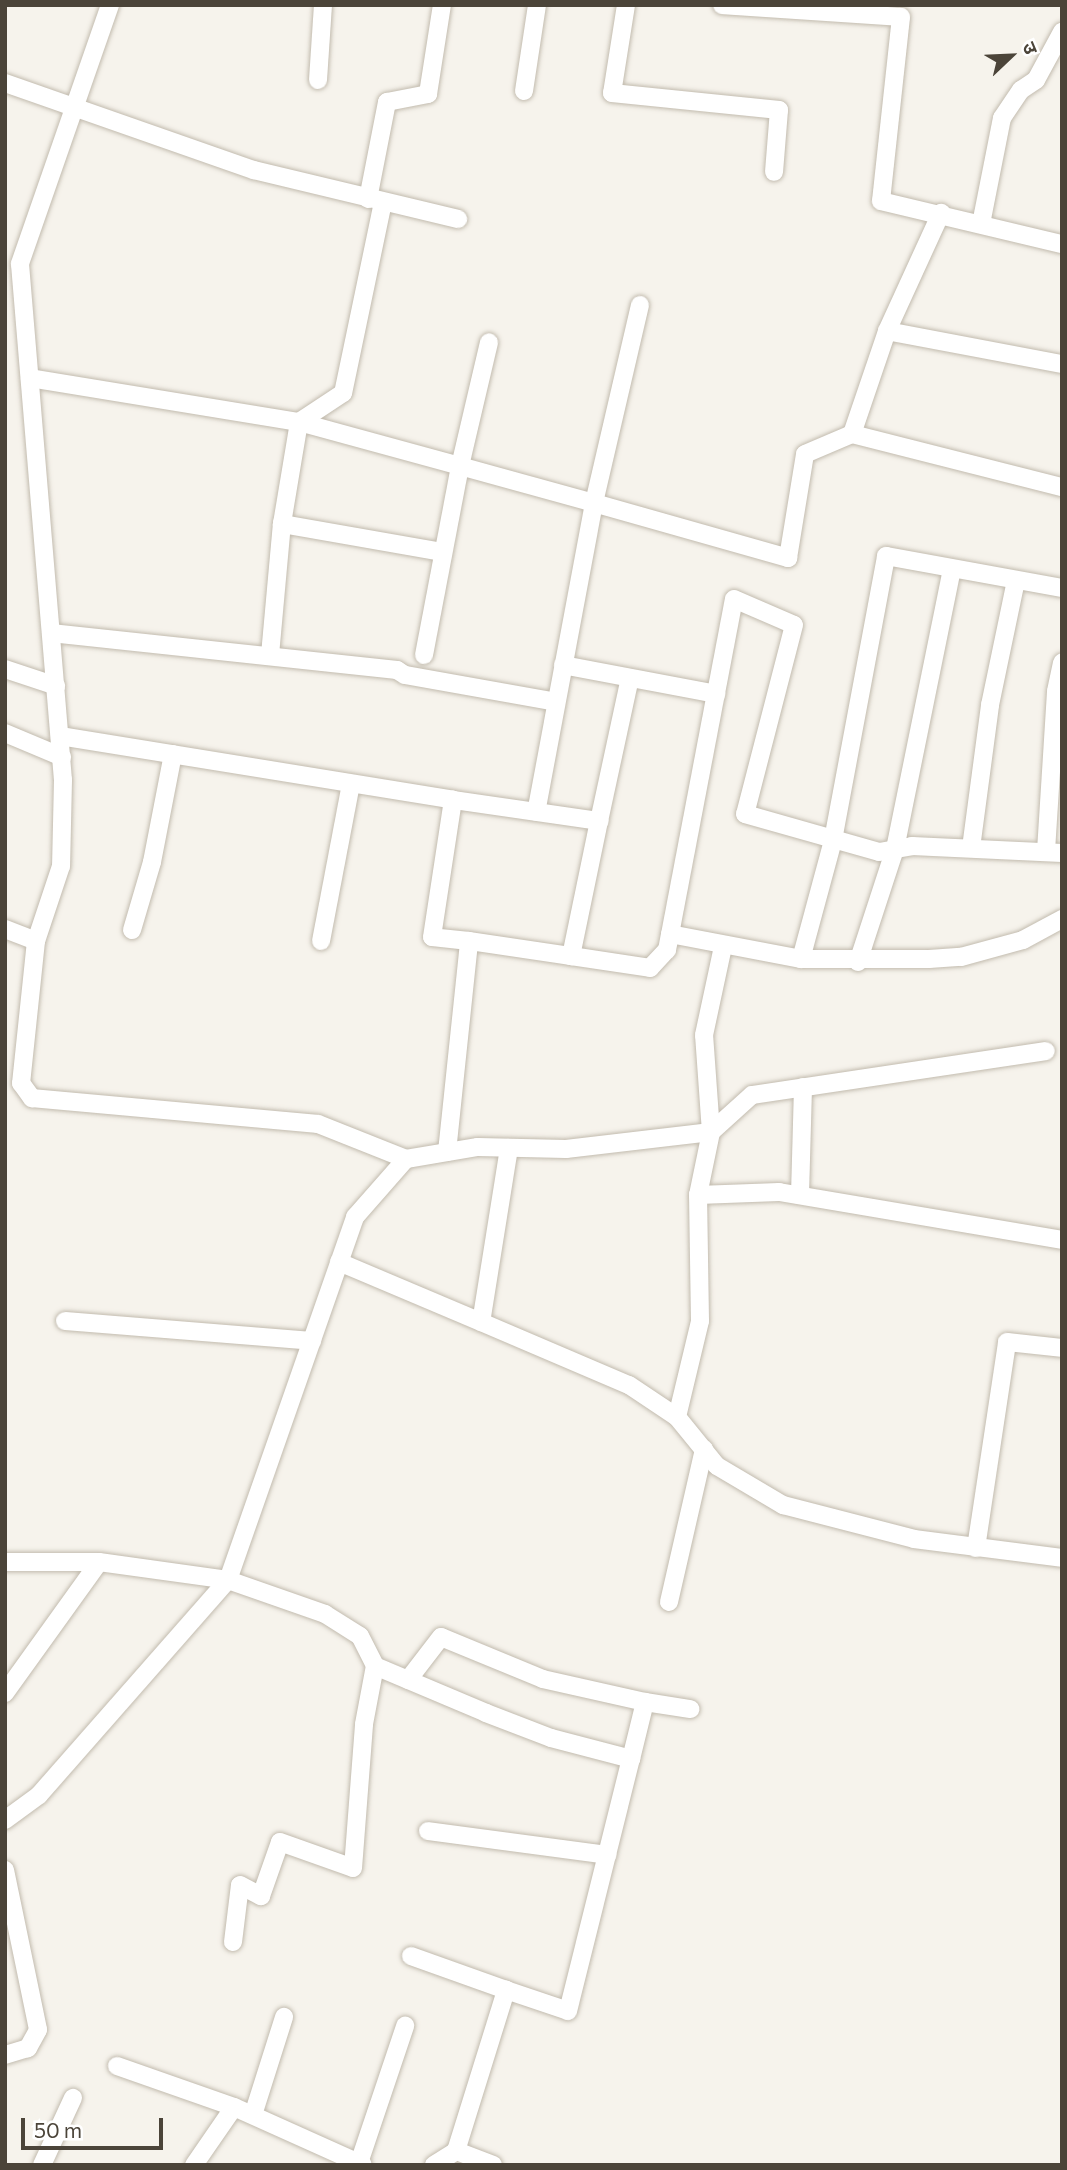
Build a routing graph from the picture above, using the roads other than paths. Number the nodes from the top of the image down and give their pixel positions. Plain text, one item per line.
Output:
1 (110, 5) edge
2 (323, 5) edge
3 (442, 5) edge
4 (537, 5) edge
5 (626, 5) edge
6 (722, 5) edge
7 (1062, 32) edge
8 (318, 80) dead end
9 (5, 83) edge
10 (524, 91) dead end
11 (75, 106) junction
12 (774, 172) dead end
13 (375, 200) junction
14 (941, 213) junction
15 (458, 219) dead end
16 (981, 224) junction
17 (1062, 244) edge
18 (13, 261) edge
19 (640, 305) dead end
20 (887, 331) junction
21 (489, 342) dead end
22 (1062, 364) edge
23 (30, 378) junction
24 (299, 422) junction
25 (852, 434) junction
26 (460, 466) junction
27 (1062, 487) edge
28 (594, 503) junction
29 (282, 524) junction
30 (443, 552) junction
31 (952, 569) junction
32 (1016, 581) junction
33 (1062, 589) edge
34 (51, 633) junction
35 (270, 655) junction
36 (424, 655) dead end
37 (1062, 663) edge
38 (564, 665) junction
39 (5, 669) edge
40 (630, 678) junction
41 (56, 685) junction
42 (716, 694) junction
43 (556, 702) junction
44 (5, 733) edge
45 (60, 736) junction
46 (173, 754) junction
47 (62, 757) junction
48 (351, 783) junction
49 (453, 800) junction
50 (536, 812) junction
51 (599, 821) junction
52 (833, 840) junction
53 (971, 848) junction
54 (895, 849) junction
55 (1054, 852) edge
56 (1062, 919) edge
57 (5, 929) edge
58 (132, 930) dead end
59 (670, 934) junction
60 (36, 941) junction
61 (321, 941) dead end
62 (469, 941) junction
63 (723, 946) junction
64 (571, 956) junction
65 (801, 959) junction
66 (858, 962) junction
67 (1046, 1051) dead end
68 (803, 1087) junction
69 (711, 1132) junction
70 (509, 1148) junction
71 (447, 1152) junction
72 (406, 1160) junction
73 (698, 1195) junction
74 (800, 1195) junction
75 (1062, 1240) edge
76 (339, 1262) junction
77 (65, 1321) dead end
78 (481, 1322) junction
79 (312, 1341) junction
80 (1062, 1348) edge
81 (677, 1417) junction
82 (704, 1449) junction
83 (976, 1548) junction
84 (1062, 1558) edge
85 (5, 1562) edge
86 (99, 1562) junction
87 (228, 1580) junction
88 (669, 1601) dead end
89 (375, 1666) junction
90 (408, 1680) junction
91 (5, 1693) edge
92 (645, 1702) junction
93 (690, 1709) dead end
94 (631, 1759) junction
95 (5, 1820) edge
96 (428, 1831) dead end
97 (607, 1855) junction
98 (5, 1870) edge
99 (11, 1925) edge
100 (233, 1942) dead end
101 (411, 1956) dead end
102 (506, 1990) junction
103 (284, 2017) dead end
104 (405, 2026) dead end
105 (5, 2055) edge
106 (117, 2066) dead end
107 (73, 2098) dead end
108 (234, 2107) junction
109 (253, 2115) junction
110 (456, 2151) junction
111 (361, 2164) edge
112 (43, 2165) edge
113 (194, 2165) edge
114 (434, 2165) edge
115 (493, 2165) edge

1 - 11 street
2 - 8 street
3 - 13 street
4 - 10 street
5 - 12 street
6 - 14 street
7 - 16 street
9 - 11 street
11 - 13 street
11 - 18 street
13 - 15 street
13 - 24 street
14 - 16 street
14 - 20 street
16 - 17 street
18 - 23 street
19 - 28 street
20 - 22 street
20 - 25 street
21 - 26 street
23 - 24 street
23 - 34 street
24 - 26 street
24 - 29 street
25 - 27 street
25 - 28 street
26 - 28 street
26 - 30 street
28 - 38 street
29 - 30 street
29 - 35 street
30 - 36 street
31 - 32 street
31 - 52 street
31 - 54 street
32 - 33 street
32 - 53 street
34 - 35 street
34 - 41 street
35 - 43 street
37 - 55 street
38 - 40 street
38 - 43 street
39 - 41 street
40 - 42 street
40 - 51 street
41 - 45 street
42 - 52 street
42 - 59 street
43 - 50 street
44 - 47 street
45 - 46 street
45 - 47 street
46 - 48 street
46 - 58 street
47 - 60 street
48 - 49 street
48 - 61 street
49 - 50 street
49 - 62 street
50 - 51 street
51 - 64 street
52 - 54 street
52 - 65 street
53 - 54 street
53 - 55 street
54 - 66 street
56 - 66 street
57 - 60 street
59 - 63 street
59 - 64 street
60 - 72 street
62 - 64 street
62 - 71 street
63 - 65 street
63 - 69 street
65 - 66 street
67 - 68 street
68 - 69 street
68 - 74 street
69 - 70 street
69 - 73 street
70 - 71 street
70 - 78 street
71 - 72 street
72 - 76 street
73 - 74 street
73 - 81 street
74 - 75 street
76 - 78 street
76 - 79 street
77 - 79 street
78 - 81 street
79 - 87 street
80 - 83 street
81 - 82 street
82 - 83 street
82 - 88 street
83 - 84 street
85 - 86 street
86 - 87 street
86 - 91 street
87 - 89 street
87 - 95 street
89 - 90 street
89 - 100 street
90 - 92 street
90 - 94 street
92 - 93 street
92 - 94 street
94 - 97 street
96 - 97 street
97 - 102 street
98 - 99 street
99 - 105 street
101 - 102 street
102 - 110 street
103 - 109 street
104 - 111 street
106 - 108 street
107 - 112 street
108 - 109 street
108 - 113 street
109 - 111 street
110 - 114 street
110 - 115 street

